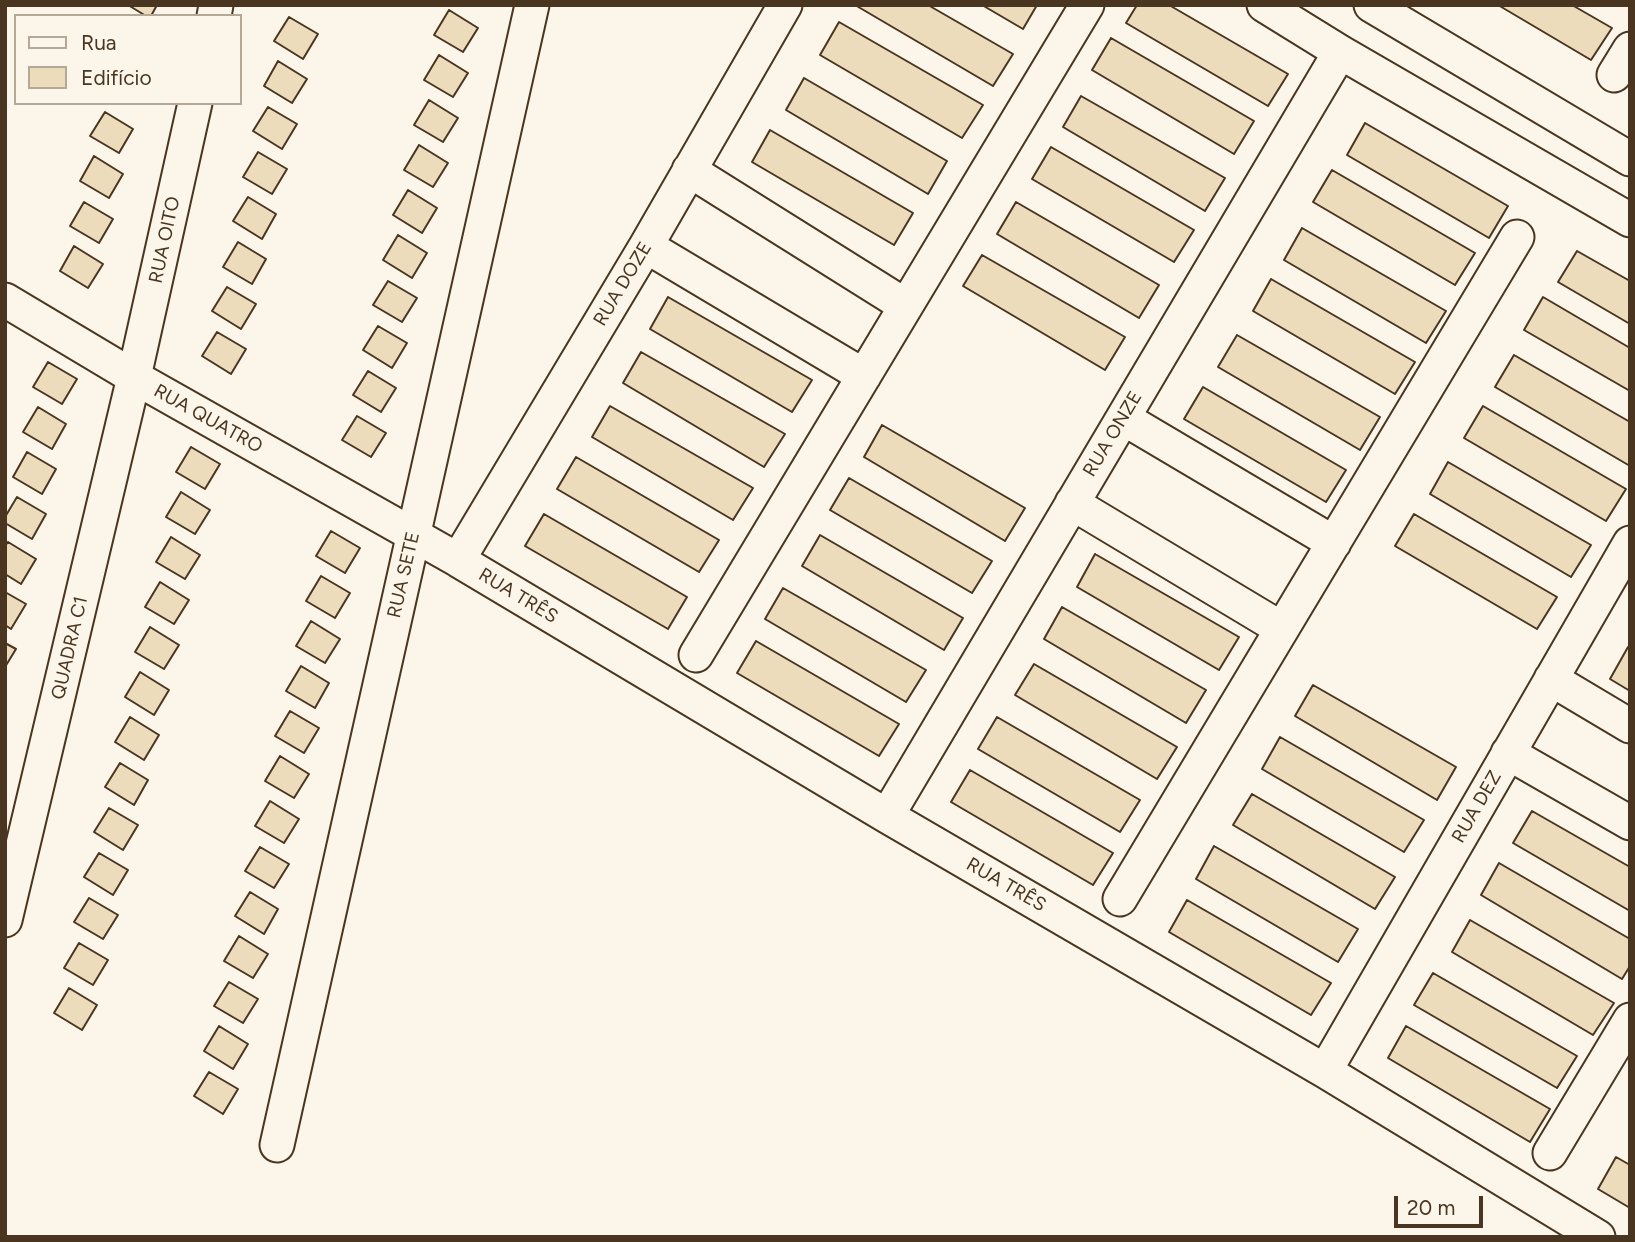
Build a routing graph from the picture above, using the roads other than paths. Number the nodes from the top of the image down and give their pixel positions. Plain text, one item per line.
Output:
1 (532, 5) edge
2 (785, 5) edge
3 (1087, 5) edge
4 (1264, 5) edge
5 (1371, 5) edge
6 (1340, 52) junction
7 (195, 105) edge
8 (1630, 159) edge
9 (689, 170) junction
10 (1630, 220) edge
11 (1517, 237) dead end
12 (646, 246) junction
13 (5, 300) edge
14 (906, 306) junction
15 (864, 376) junction
16 (134, 377) junction
17 (1123, 418) junction
18 (1072, 503) junction
19 (413, 534) junction
20 (1334, 543) junction
21 (1630, 543) edge
22 (457, 560) junction
23 (1282, 629) junction
24 (696, 655) dead end
25 (1551, 679) junction
26 (1630, 726) edge
27 (1508, 753) junction
28 (887, 816) junction
29 (1630, 823) edge
30 (1120, 899) dead end
31 (5, 920) edge
32 (1630, 1020) edge
33 (1325, 1071) junction
34 (277, 1145) dead end
35 (1550, 1153) dead end
36 (1598, 1237) edge

1 - 19 street, RUA SETE
2 - 9 street, RUA DOZE
3 - 14 street
4 - 6 street
5 - 8 street
6 - 10 street
6 - 17 street, RUA ONZE
7 - 16 street, RUA OITO
9 - 12 street, RUA DOZE
9 - 14 street
11 - 20 street
12 - 15 street
12 - 22 street, RUA DOZE
13 - 16 street, RUA QUATRO
14 - 15 street
15 - 24 street
16 - 19 street, RUA QUATRO
16 - 31 street, QUADRA C1
17 - 18 street, RUA ONZE
17 - 20 street
18 - 23 street
18 - 28 street, RUA ONZE
19 - 22 street, RUA TRÊS
19 - 34 street, RUA SETE
20 - 23 street
21 - 25 street, RUA DEZ
22 - 28 street, RUA TRÊS
23 - 30 street
25 - 26 street
25 - 27 street, RUA DEZ
27 - 29 street
27 - 33 street, RUA DEZ
28 - 33 street, RUA TRÊS
32 - 35 street
33 - 36 street, RUA TRÊS

